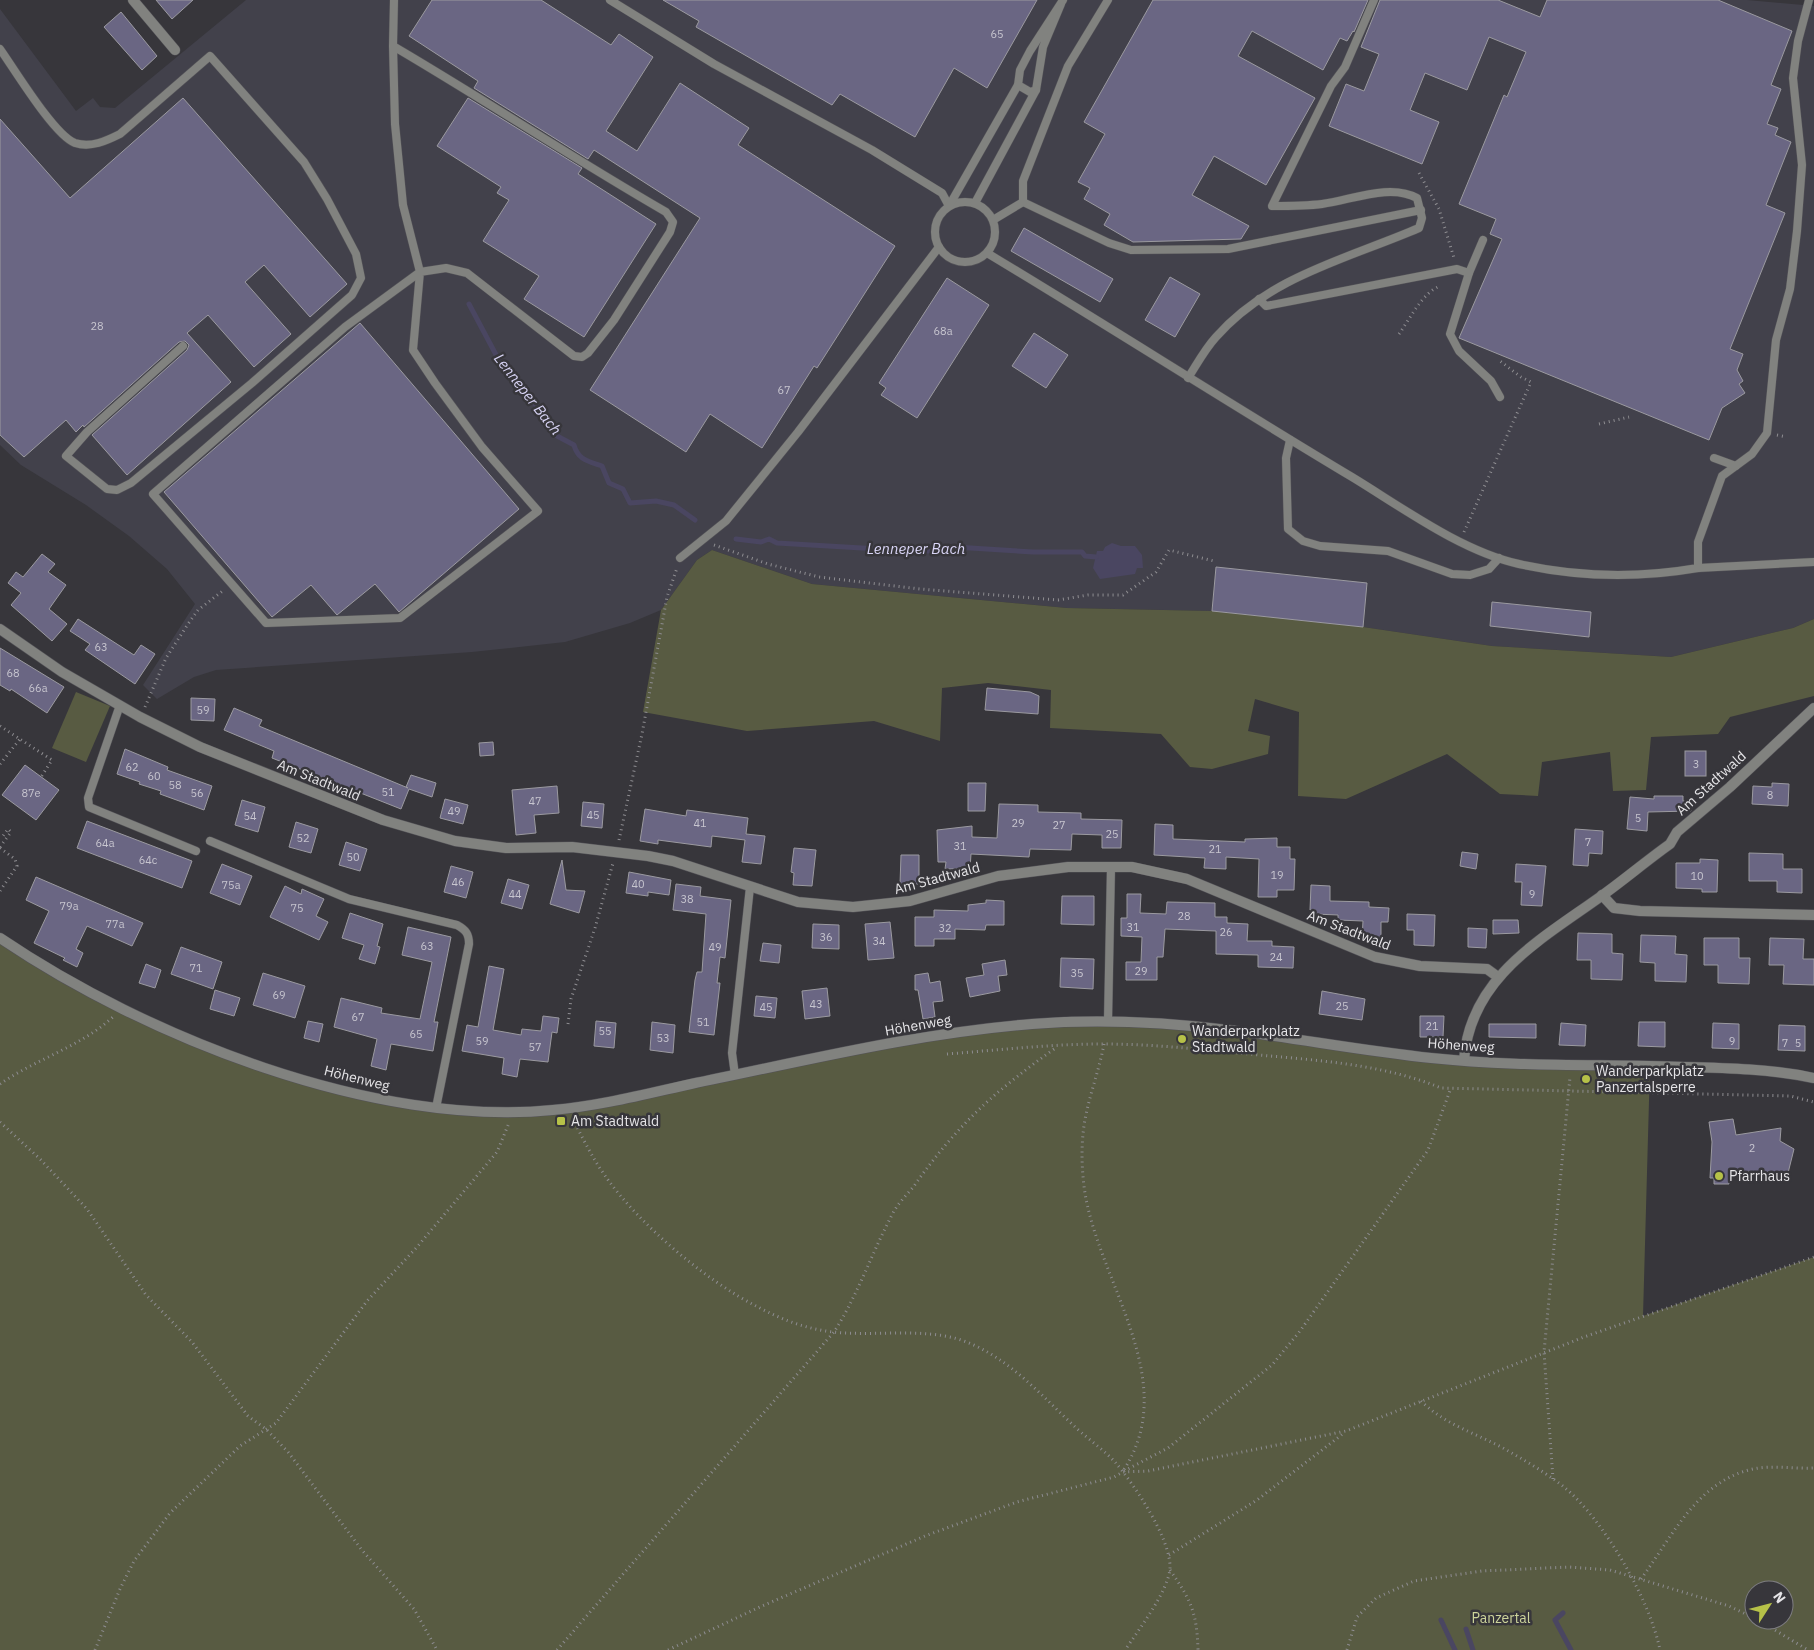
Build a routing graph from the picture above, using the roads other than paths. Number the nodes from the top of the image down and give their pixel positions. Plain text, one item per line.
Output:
1 (133, 0) edge
2 (394, 0) edge
3 (610, 0) edge
4 (1108, 0) edge
5 (1374, 0) edge
6 (1809, 0) edge
7 (1062, 2) edge
8 (393, 46) junction
9 (0, 50) edge
10 (175, 50) dead end
11 (1018, 85) junction
12 (1036, 90) junction
13 (1023, 202) junction
14 (975, 204) junction
15 (949, 206) junction
16 (1421, 210) junction
17 (993, 220) junction
18 (1483, 240) dead end
19 (939, 247) junction
20 (987, 254) junction
21 (420, 272) junction
22 (1469, 273) junction
23 (1259, 299) junction
24 (183, 346) dead end
25 (1188, 378) junction
26 (1500, 397) dead end
27 (1290, 440) junction
28 (1714, 458) dead end
29 (1736, 466) junction
30 (680, 558) road end
31 (1499, 558) junction
32 (1814, 562) edge
33 (1698, 568) junction
34 (0, 629) edge
35 (120, 706) junction
36 (1814, 708) edge
37 (210, 841) dead end
38 (196, 851) dead end
39 (1111, 867) junction
40 (750, 887) junction
41 (1602, 895) junction
42 (1814, 915) edge
43 (0, 938) edge
44 (1498, 976) junction
45 (1108, 1021) junction
46 (1464, 1060) junction
47 (735, 1075) junction
48 (1814, 1078) edge
49 (436, 1108) junction

1 - 10 street
2 - 8 lane
3 - 15 lane
4 - 13 lane
5 - 16 lane
6 - 29 lane
7 - 11 lane
7 - 12 lane
8 - 21 lane
8 - 21 lane
9 - 24 lane
11 - 12 lane
11 - 15 lane
12 - 14 lane
13 - 16 lane
13 - 17 lane
14 - 15 lane
14 - 17 lane
15 - 19 lane
16 - 23 lane
17 - 20 lane
18 - 22 lane
19 - 20 lane
19 - 30 lane
20 - 25 lane
21 - 21 lane
22 - 23 lane
22 - 26 lane
23 - 25 lane
25 - 27 lane
27 - 31 lane
27 - 31 lane
28 - 29 lane
29 - 33 lane
31 - 33 lane
32 - 33 lane
34 - 35 street, Am Stadtwald
35 - 38 lane
35 - 40 street, Am Stadtwald
36 - 41 street, Am Stadtwald
37 - 49 lane
39 - 40 street, Am Stadtwald
39 - 44 street, Am Stadtwald
39 - 45 lane
40 - 47 lane
41 - 42 street
41 - 44 street, Am Stadtwald
43 - 49 street, Höhenweg
44 - 46 street, Am Stadtwald
45 - 46 street, Höhenweg
45 - 47 street, Höhenweg
46 - 48 street, Höhenweg
47 - 49 street, Höhenweg

